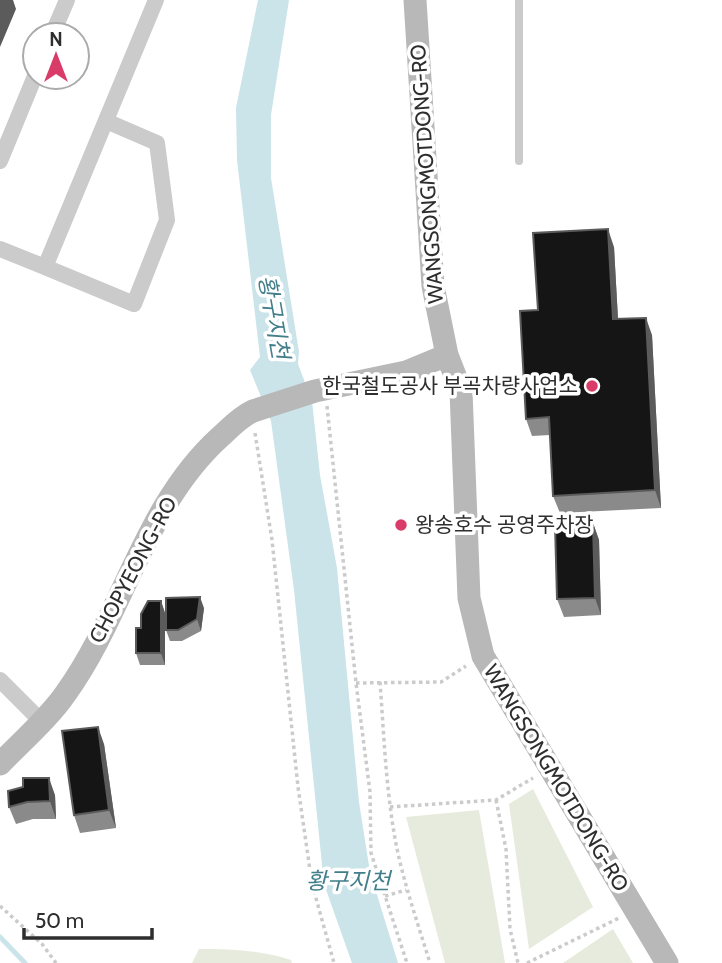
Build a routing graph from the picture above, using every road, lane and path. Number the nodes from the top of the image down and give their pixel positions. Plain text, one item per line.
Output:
1 (66, 0) edge
2 (156, 0) edge
3 (415, 0) edge
4 (519, 0) edge
5 (58, 21) edge
6 (29, 91) edge
7 (106, 121) junction
8 (0, 161) edge
9 (519, 161) dead end
10 (0, 249) edge
11 (45, 267) junction
12 (447, 355) junction
13 (320, 390) junction
14 (248, 413) junction
15 (483, 656) junction
16 (0, 680) edge
17 (380, 682) junction
18 (356, 683) junction
19 (40, 721) junction
20 (0, 764) edge
21 (540, 774) dead end
22 (496, 800) junction
23 (390, 807) junction
24 (407, 890) junction
25 (385, 896) junction
26 (0, 906) edge
27 (622, 917) dead end
28 (56, 963) edge
29 (334, 963) edge
30 (407, 963) edge
31 (430, 963) edge
32 (518, 963) edge
33 (527, 963) edge
34 (667, 963) edge

1 - 5 street
2 - 7 street
3 - 12 street, WANGSONGMOTDONG-RO
4 - 9 lane
6 - 8 street
7 - 11 street
7 - 11 street
10 - 11 street
12 - 13 street, CHOPYEONG-RO
12 - 15 street, WANGSONGMOTDONG-RO
13 - 14 street, CHOPYEONG-RO
13 - 18 path
14 - 19 street, CHOPYEONG-RO
14 - 29 path
15 - 17 path
15 - 34 street, WANGSONGMOTDONG-RO
16 - 19 street
17 - 18 path
17 - 23 path
18 - 25 path
19 - 20 street, CHOPYEONG-RO
21 - 22 path
22 - 23 path
22 - 32 path
23 - 24 path
24 - 25 path
24 - 31 path
25 - 30 path
26 - 28 path
27 - 33 path

